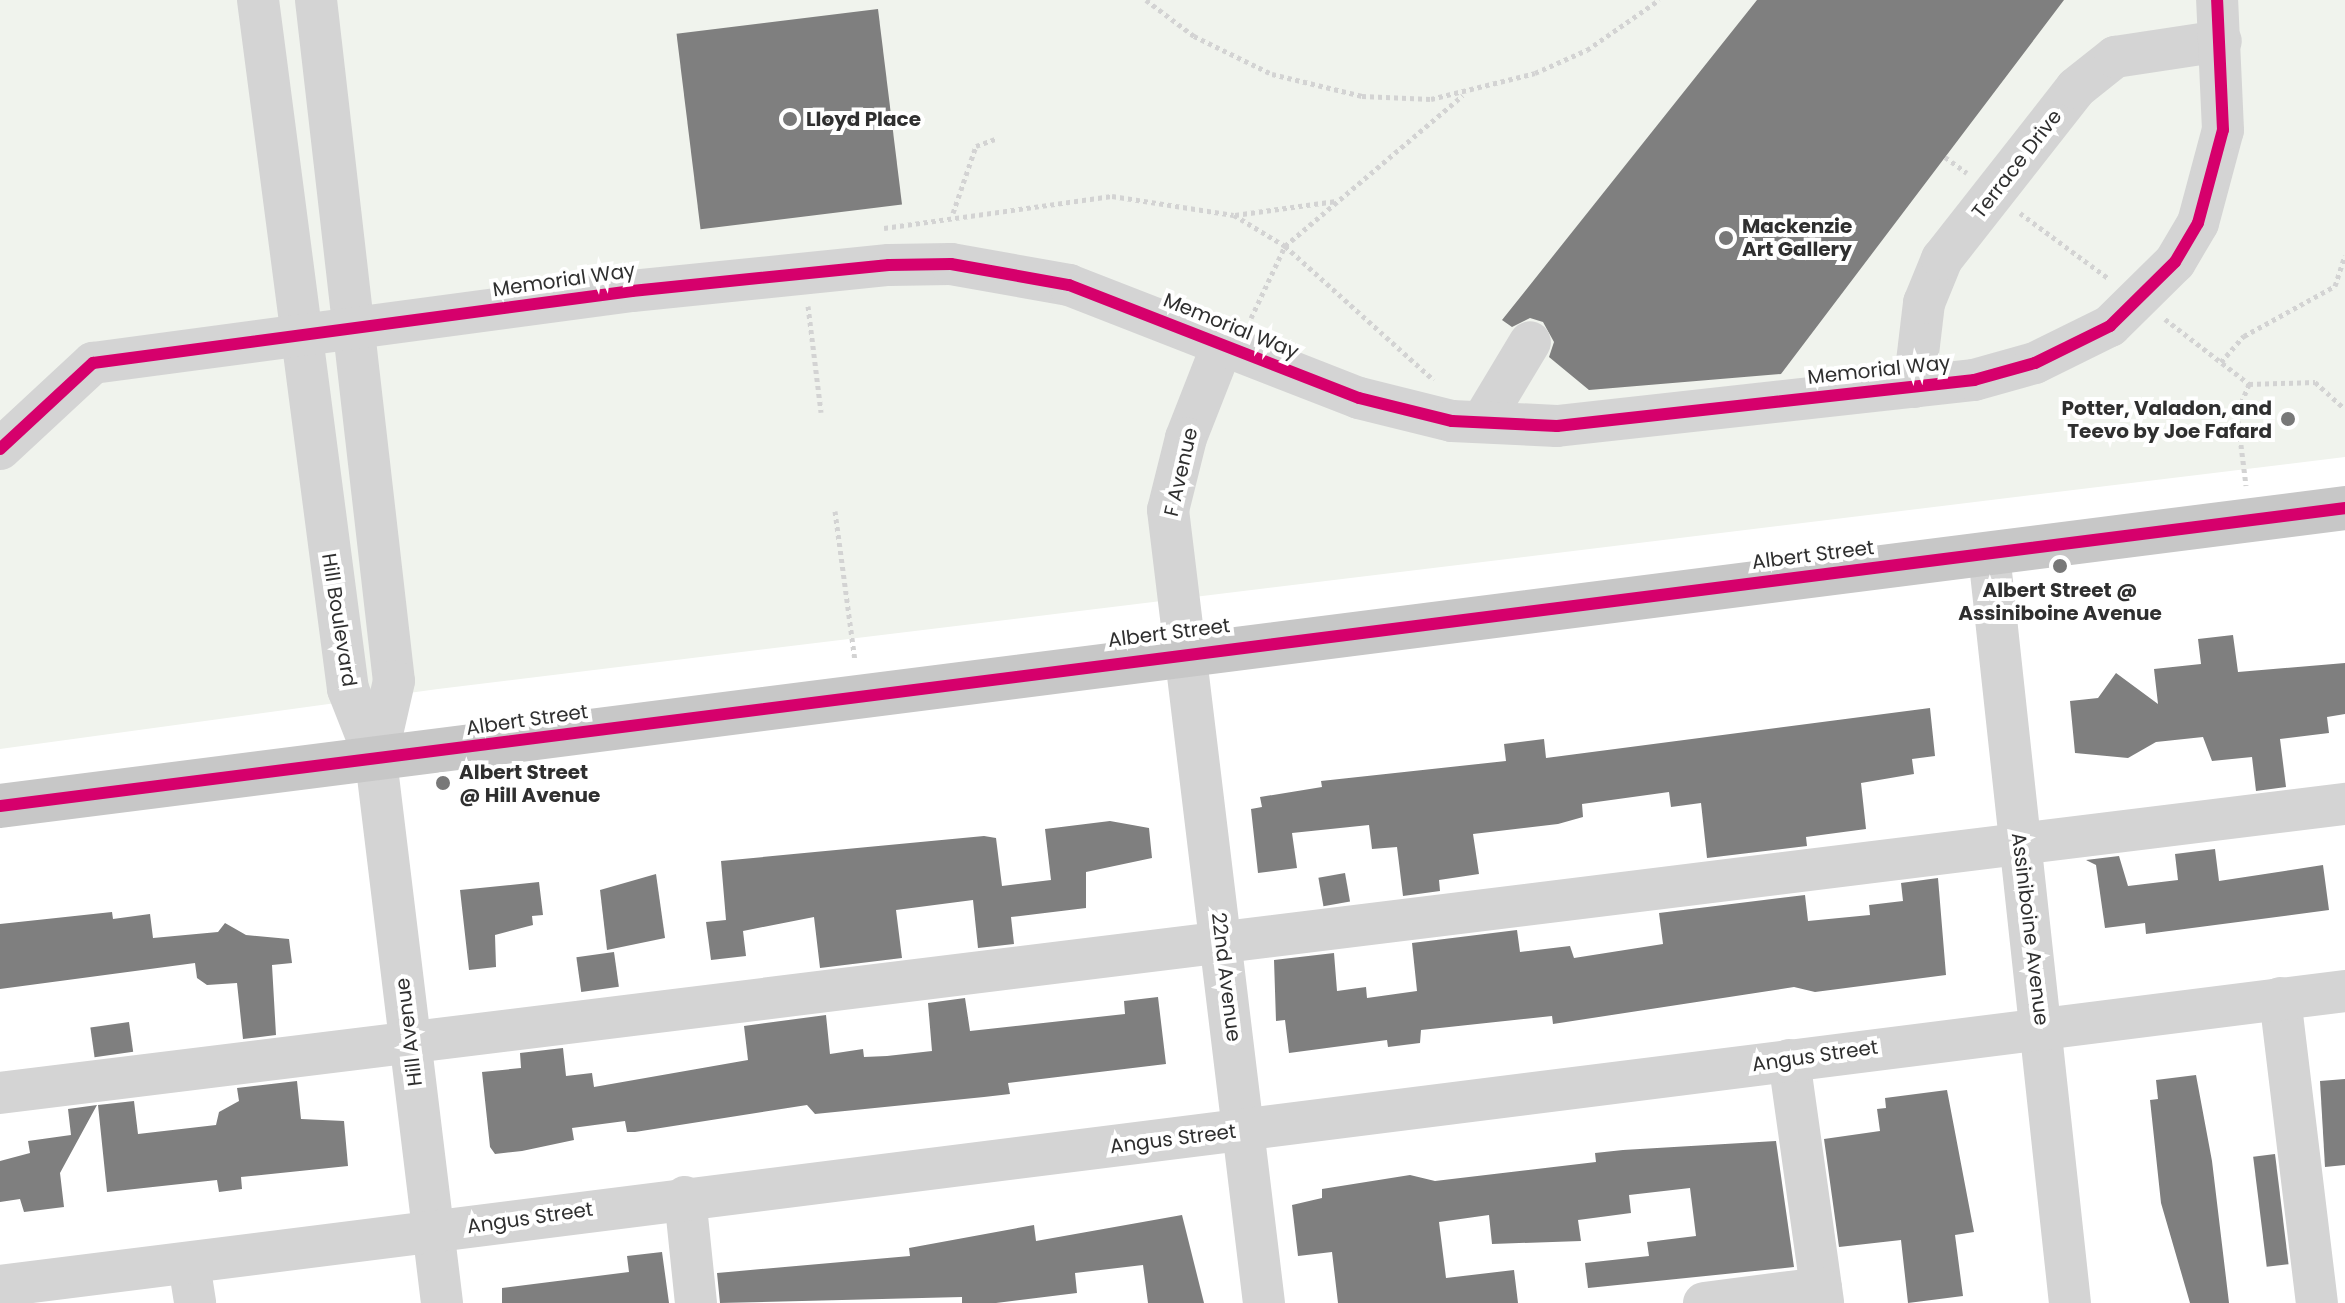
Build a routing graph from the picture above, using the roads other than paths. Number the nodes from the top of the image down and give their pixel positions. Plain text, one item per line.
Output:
1 (258, 0) edge
2 (316, 0) edge
3 (2217, 0) edge
4 (2221, 41) junction
5 (353, 328) junction
6 (298, 335) junction
7 (1530, 342) dead end
8 (1230, 349) junction
9 (1914, 387) junction
10 (1482, 422) junction
11 (0, 449) edge
12 (2345, 508) edge
13 (1989, 554) junction
14 (1182, 651) junction
15 (376, 760) junction
16 (2345, 804) edge
17 (0, 806) edge
18 (2019, 845) junction
19 (1222, 943) junction
20 (2345, 991) edge
21 (2280, 998) junction
22 (2043, 1024) junction
23 (410, 1038) junction
24 (1789, 1060) junction
25 (0, 1093) edge
26 (1244, 1130) junction
27 (685, 1197) junction
28 (2328, 1229) edge
29 (434, 1232) junction
30 (192, 1283) edge
31 (0, 1286) edge
32 (1822, 1296) edge
33 (442, 1303) edge
34 (696, 1303) edge
35 (1264, 1303) edge
36 (1704, 1303) edge
37 (2070, 1303) edge
38 (2317, 1303) edge

1 - 6 street, Hill Boulevard
2 - 5 street
3 - 4 street, Memorial Way
4 - 9 street, Terrace Drive
4 - 9 street, Memorial Way
5 - 6 street, Memorial Way
5 - 8 street, Memorial Way
5 - 15 street
6 - 11 street, Memorial Way
6 - 15 street, Hill Boulevard
7 - 10 street
8 - 10 street, Memorial Way
8 - 14 street, F Avenue
9 - 10 street, Memorial Way
12 - 13 main road, Albert Street
13 - 14 main road, Albert Street
13 - 18 street, Assiniboine Avenue
14 - 15 main road, Albert Street
14 - 19 street, 22nd Avenue
15 - 17 main road, Albert Street
15 - 23 street, Hill Avenue
16 - 18 street
18 - 19 street
18 - 22 street, Assiniboine Avenue
19 - 23 street
19 - 26 street, 22nd Avenue
20 - 21 street, Angus Street
21 - 22 street, Angus Street
21 - 28 street
22 - 24 street, Angus Street
22 - 37 street, Assiniboine Avenue
23 - 25 street
23 - 29 street, Hill Avenue
24 - 26 street, Angus Street
24 - 32 street
26 - 27 street, Angus Street
26 - 35 street, 22nd Avenue
27 - 29 street, Angus Street
27 - 34 street
28 - 38 street
29 - 30 street, Angus Street
29 - 33 street, Hill Avenue
30 - 31 street, Angus Street
32 - 36 street

